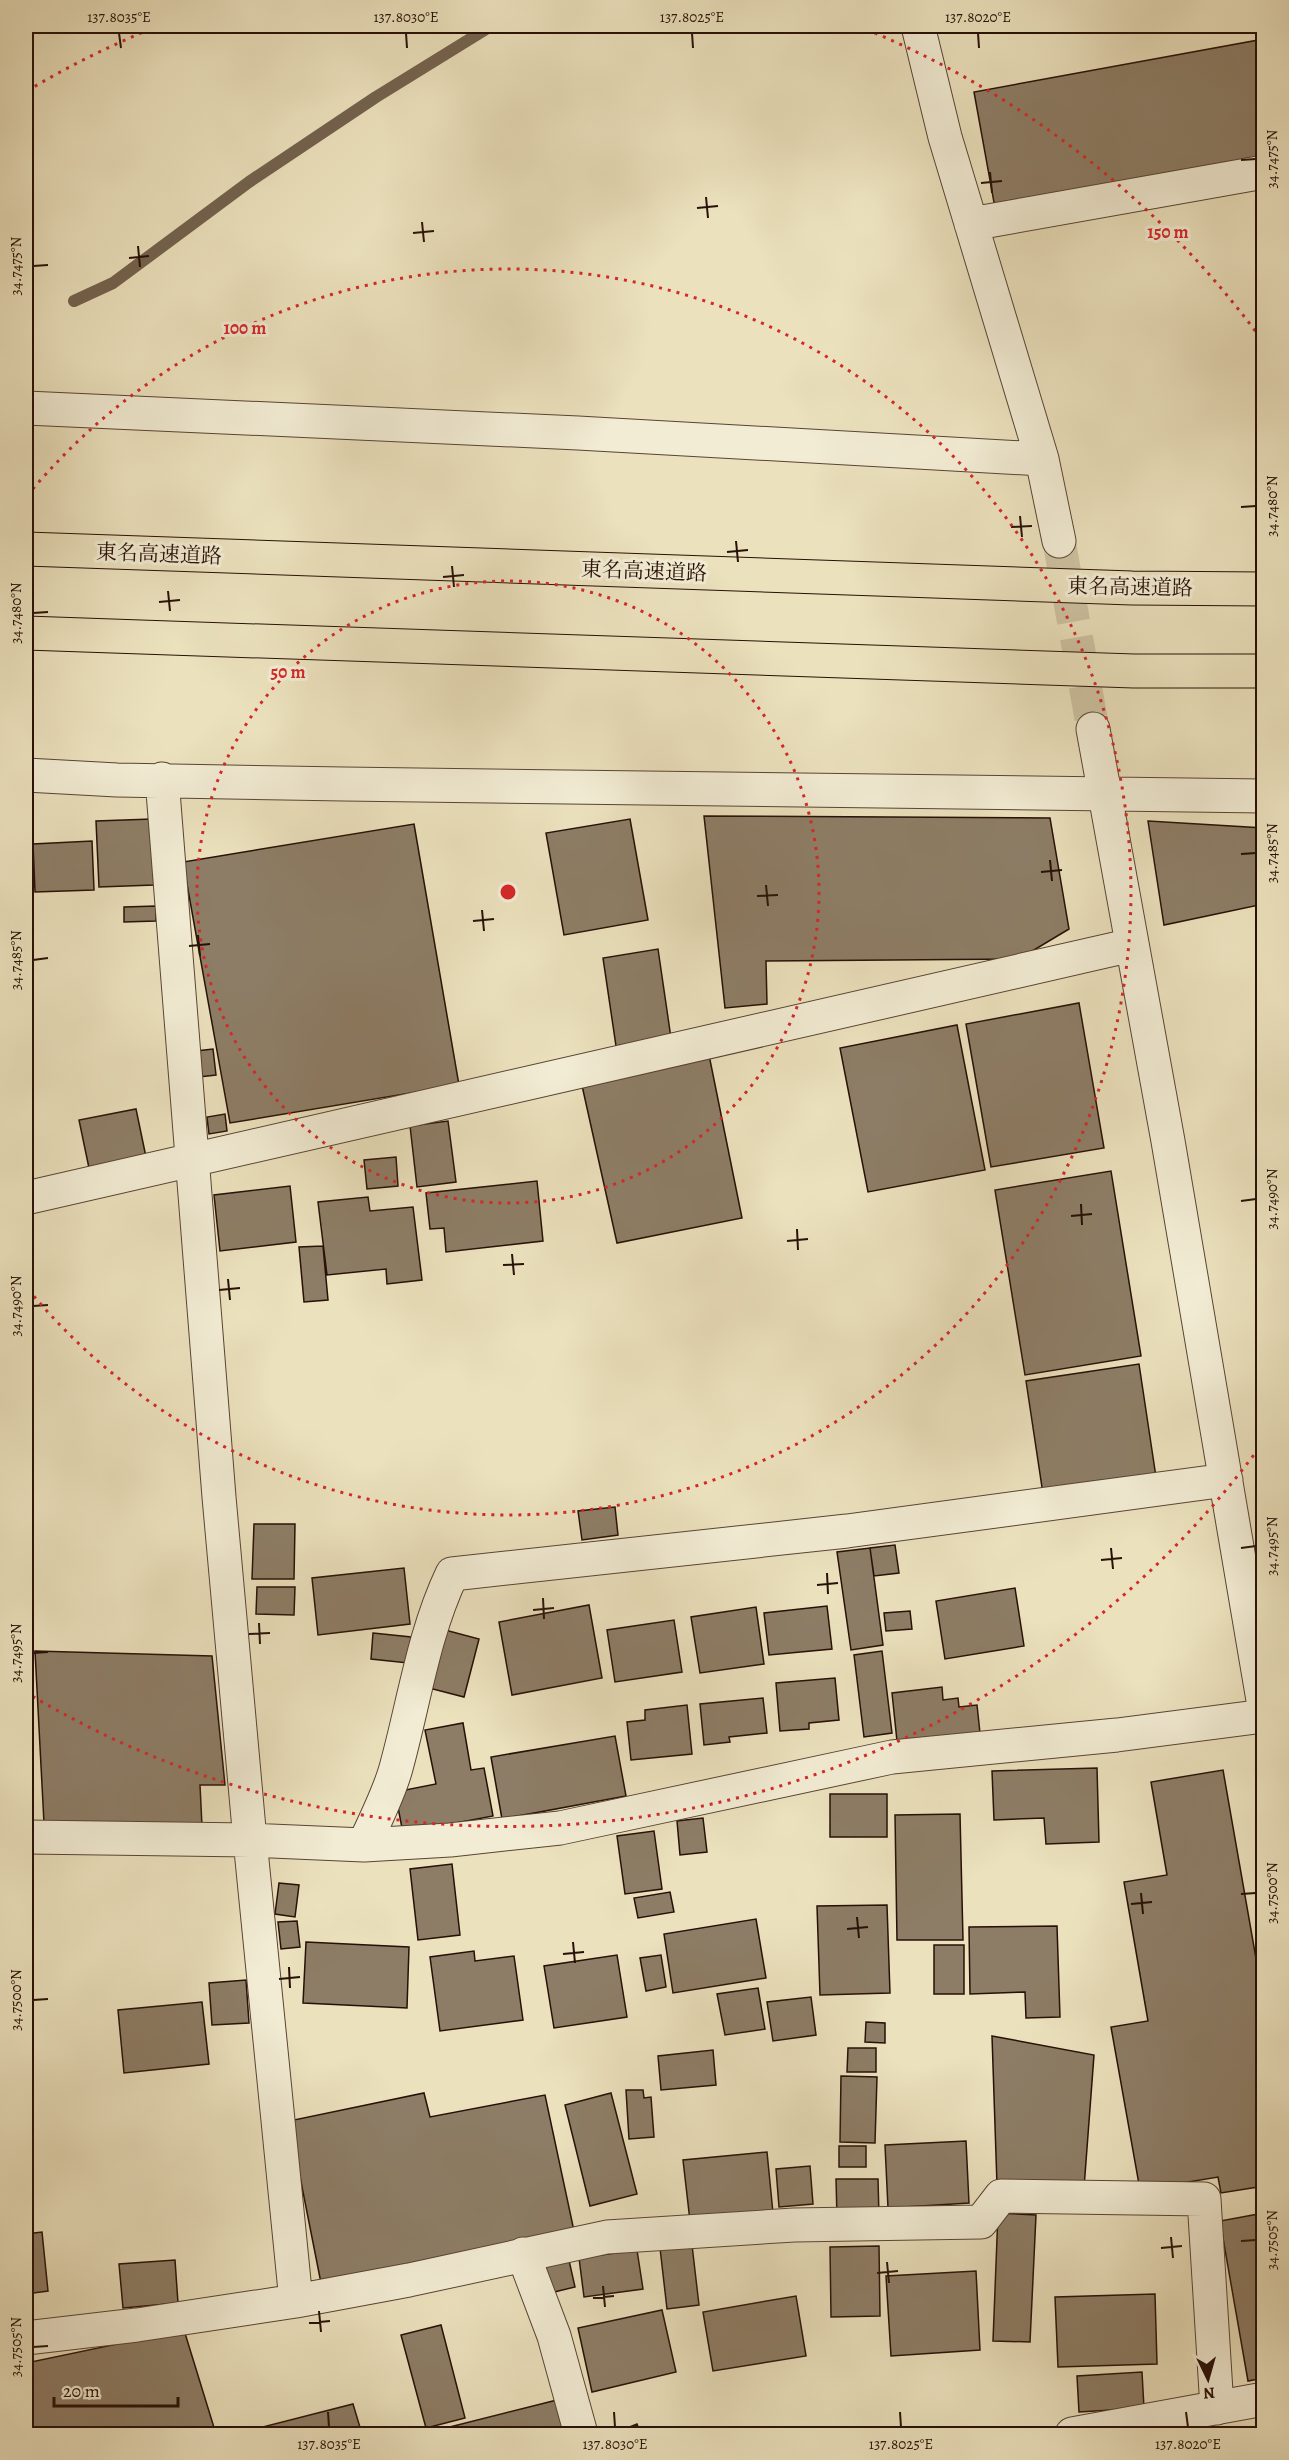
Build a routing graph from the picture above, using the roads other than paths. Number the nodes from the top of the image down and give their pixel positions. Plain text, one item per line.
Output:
1 (918, 26) edge
2 (1263, 172) edge
3 (971, 224) junction
4 (26, 408) edge
5 (1042, 459) junction
6 (1059, 541) tunnel mouth
7 (26, 549) edge
8 (1263, 589) edge
9 (26, 633) edge
10 (1263, 671) edge
11 (1093, 729) tunnel mouth
12 (26, 775) edge
13 (162, 779) junction
14 (1105, 795) junction
15 (1263, 796) edge
16 (1132, 945) junction
17 (191, 1158) junction
18 (26, 1198) edge
19 (1226, 1480) junction
20 (1263, 1706) edge
21 (1263, 1716) edge
22 (26, 1836) edge
23 (250, 1840) junction
24 (364, 1845) junction
25 (523, 2254) junction
26 (296, 2301) junction
27 (26, 2338) edge
28 (1263, 2399) edge
29 (1217, 2408) junction
30 (581, 2434) edge
31 (1072, 2434) edge

1 - 3 street
2 - 3 street
3 - 5 street
4 - 5 street
5 - 6 street
7 - 8 highway, 東名高速道路
9 - 10 highway
11 - 14 street
12 - 13 street
13 - 14 street
13 - 17 street
14 - 15 street
14 - 16 street
16 - 17 street
16 - 19 street
17 - 18 street
17 - 23 street
19 - 20 street
19 - 24 street
21 - 24 street
22 - 23 street
23 - 24 street
23 - 26 street
25 - 26 street
25 - 29 street
25 - 30 street
26 - 27 street
28 - 29 street
29 - 31 street

